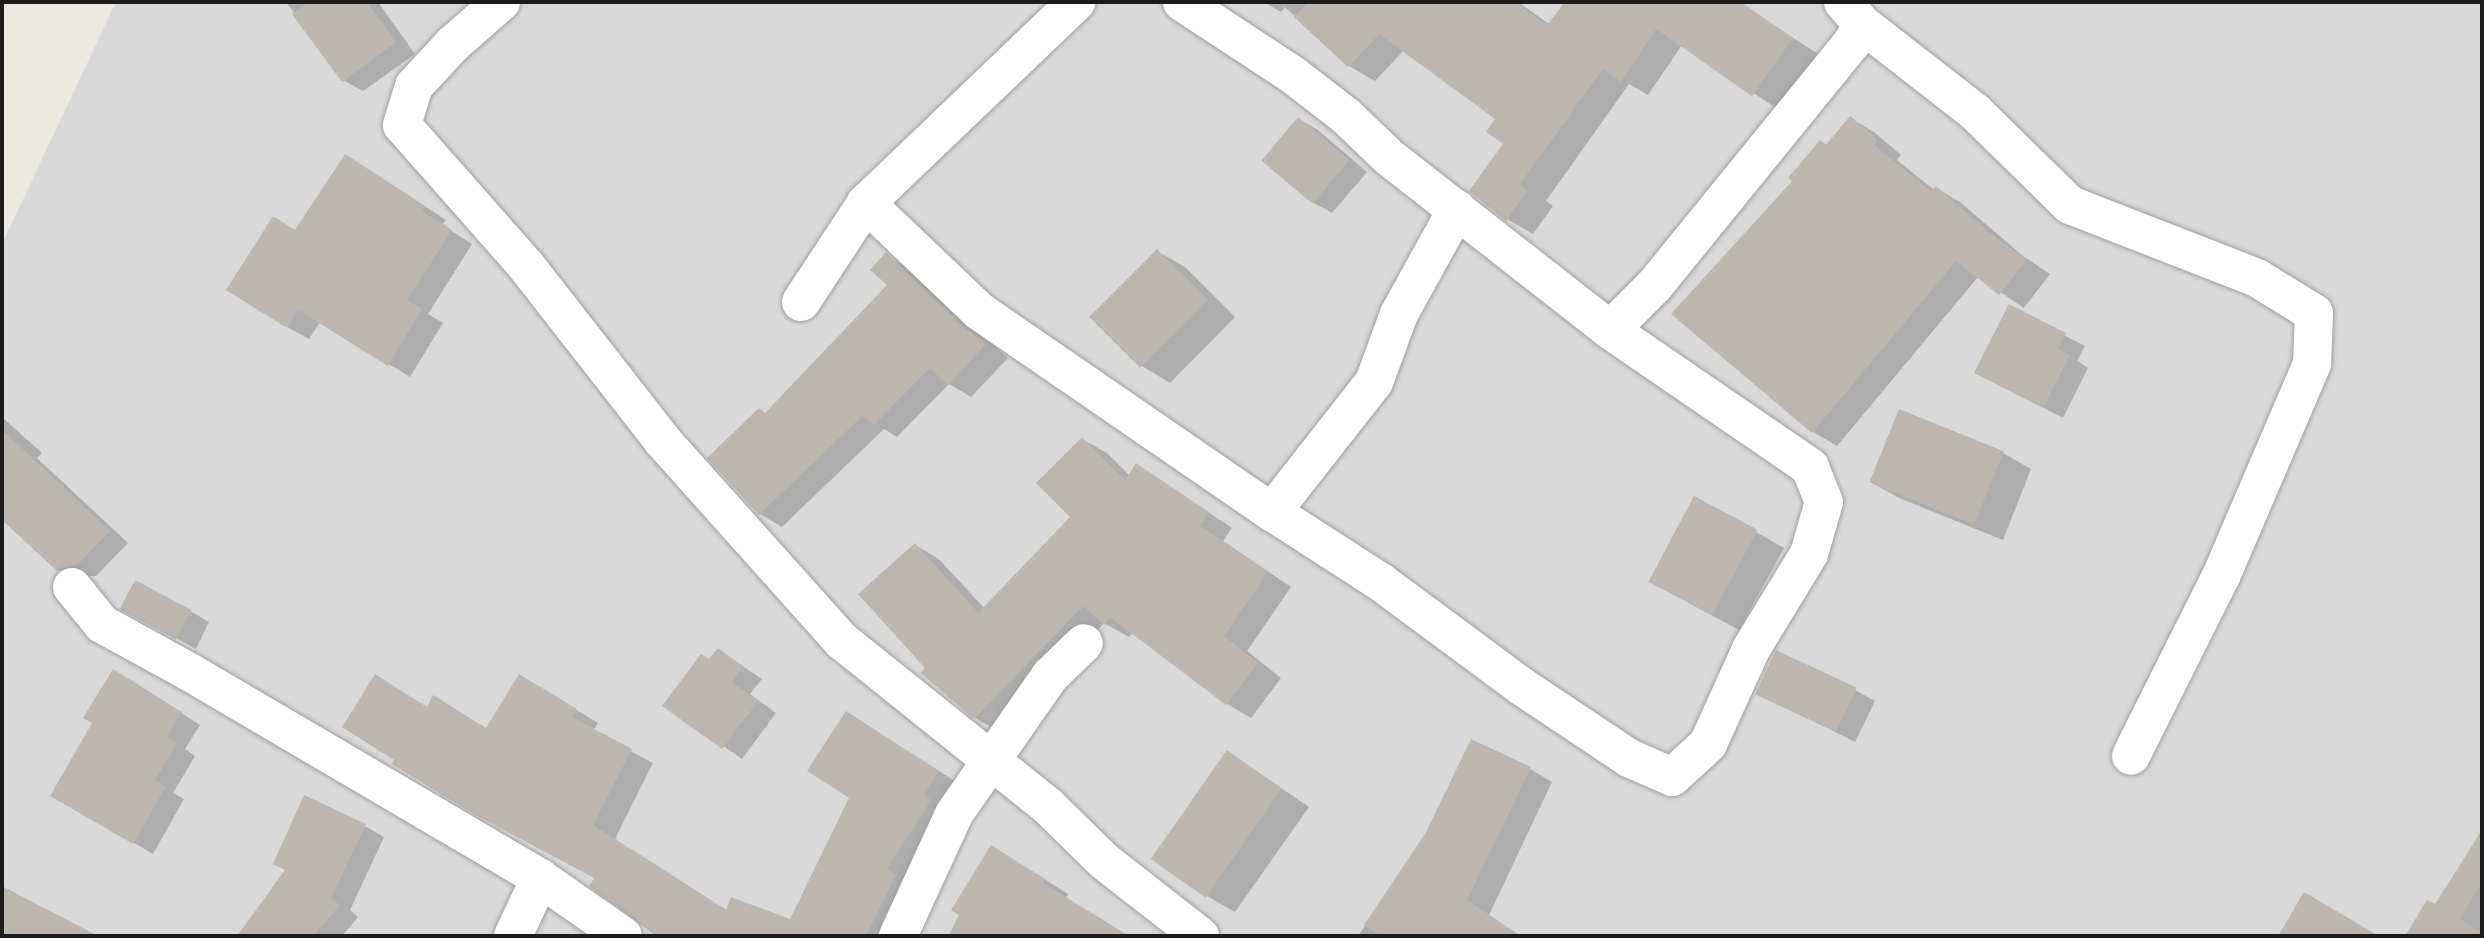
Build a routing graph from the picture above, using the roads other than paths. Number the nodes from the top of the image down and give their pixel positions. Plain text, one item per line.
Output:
1 (501, 2) edge
2 (1076, 2) edge
3 (1182, 2) edge
4 (1853, 13) edge
5 (866, 203) junction
6 (1457, 209) junction
7 (801, 302) dead end
8 (1610, 330) junction
9 (1272, 512) junction
10 (72, 587) dead end
11 (1084, 643) dead end
12 (2131, 755) dead end
13 (990, 762) junction
14 (540, 878) junction
15 (513, 936) edge
16 (624, 936) edge
17 (898, 936) edge
18 (1200, 936) edge

1 - 13 street
2 - 5 street
3 - 6 street
4 - 8 street
4 - 12 street
5 - 7 street
5 - 9 street
6 - 8 street
6 - 9 street
8 - 9 street
10 - 14 street
11 - 13 street
13 - 17 street
13 - 18 street
14 - 15 street
14 - 16 street

